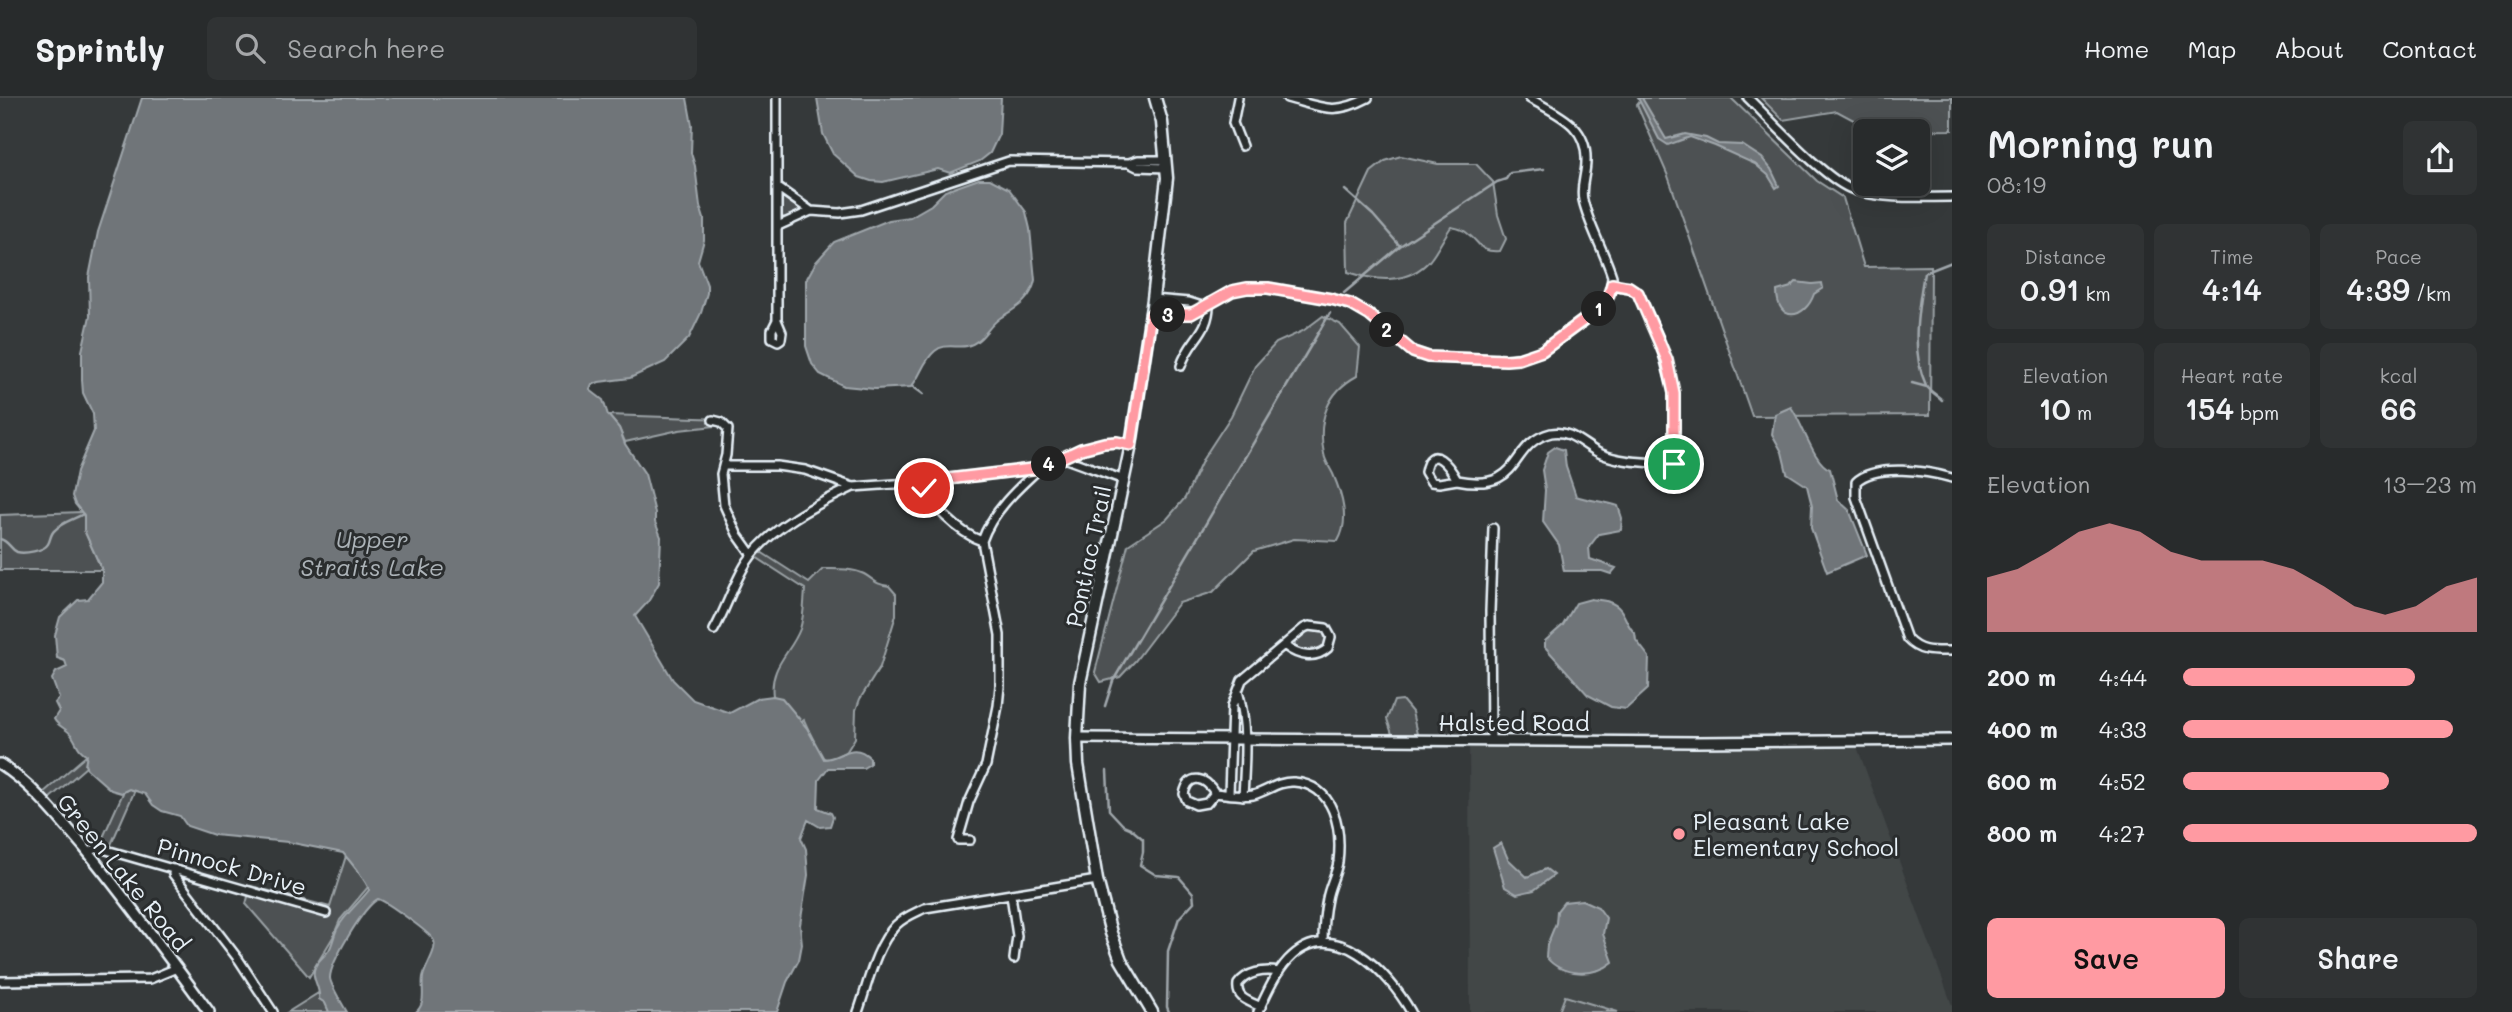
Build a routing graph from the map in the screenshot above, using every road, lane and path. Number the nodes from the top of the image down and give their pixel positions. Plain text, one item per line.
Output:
1 (777, 98) edge
2 (1155, 98) edge
3 (1238, 98) edge
4 (1287, 98) edge
5 (1323, 98) edge
6 (1368, 98) edge
7 (1529, 98) edge
8 (1748, 98) edge
9 (1321, 107) junction
10 (1242, 146) dead end
11 (1166, 164) junction
12 (777, 187) junction
13 (1952, 197) edge
14 (811, 211) junction
15 (778, 226) junction
16 (1612, 284) junction
17 (1153, 299) junction
18 (1205, 304) junction
19 (1151, 314) junction
20 (777, 320) dead end
21 (1181, 366) dead end
22 (713, 420) dead end
23 (1131, 445) junction
24 (1064, 458) junction
25 (724, 466) junction
26 (1040, 468) junction
27 (1952, 478) edge
28 (1124, 480) junction
29 (1457, 480) junction
30 (923, 482) junction
31 (853, 487) junction
32 (1493, 528) dead end
33 (982, 541) junction
34 (752, 555) junction
35 (714, 630) dead end
36 (1285, 646) junction
37 (1952, 651) edge
38 (1238, 691) junction
39 (1077, 738) junction
40 (1231, 740) junction
41 (1244, 740) junction
42 (1491, 740) junction
43 (1952, 740) edge
44 (0, 764) edge
45 (1215, 793) junction
46 (1229, 794) junction
47 (1243, 796) junction
48 (970, 840) dead end
49 (88, 853) junction
50 (174, 869) junction
51 (1097, 880) junction
52 (1011, 895) junction
53 (326, 913) dead end
54 (1323, 942) junction
55 (1014, 959) dead end
56 (177, 968) junction
57 (1279, 972) junction
58 (0, 981) edge
59 (1260, 1009) edge
60 (209, 1012) edge
61 (273, 1012) edge
62 (858, 1012) edge
63 (1152, 1012) edge
64 (1411, 1012) edge

1 - 12 street
2 - 11 main road, Pontiac Trail
3 - 10 street
4 - 9 street
5 - 9 street
6 - 9 street
7 - 16 street
8 - 13 street
11 - 14 street
11 - 17 main road, Pontiac Trail
12 - 14 street
12 - 15 street
14 - 15 street
15 - 20 street
16 - 18 street
16 - 29 street
17 - 18 street
17 - 19 main road, Pontiac Trail
18 - 19 street
18 - 21 street
19 - 23 main road, Pontiac Trail
22 - 25 street
23 - 24 street
23 - 28 main road, Pontiac Trail
24 - 26 street
24 - 28 street
25 - 31 street
25 - 34 street
26 - 30 street
26 - 33 street
27 - 37 street
28 - 39 main road, Pontiac Trail
29 - 29 street
30 - 31 street
30 - 33 street
31 - 34 street
32 - 42 street
33 - 48 street
34 - 35 street
36 - 36 street
36 - 38 street
38 - 40 street
38 - 41 street
39 - 40 street, Halsted Road
39 - 51 main road, Pontiac Trail
40 - 41 street, Halsted Road
40 - 46 street
41 - 42 street, Halsted Road
41 - 47 street
42 - 43 street, Halsted Road
44 - 49 street, Green Lake Road
45 - 45 street
45 - 46 street
46 - 47 street
47 - 54 street
49 - 50 street, Pinnock Drive
49 - 56 street, Green Lake Road
50 - 53 street, Pinnock Drive
50 - 61 street
51 - 52 street
51 - 63 main road, Pontiac Trail
52 - 55 street
52 - 62 street
54 - 57 street
54 - 64 street
56 - 58 street
56 - 60 street, Green Lake Road
57 - 59 street
57 - 59 street

